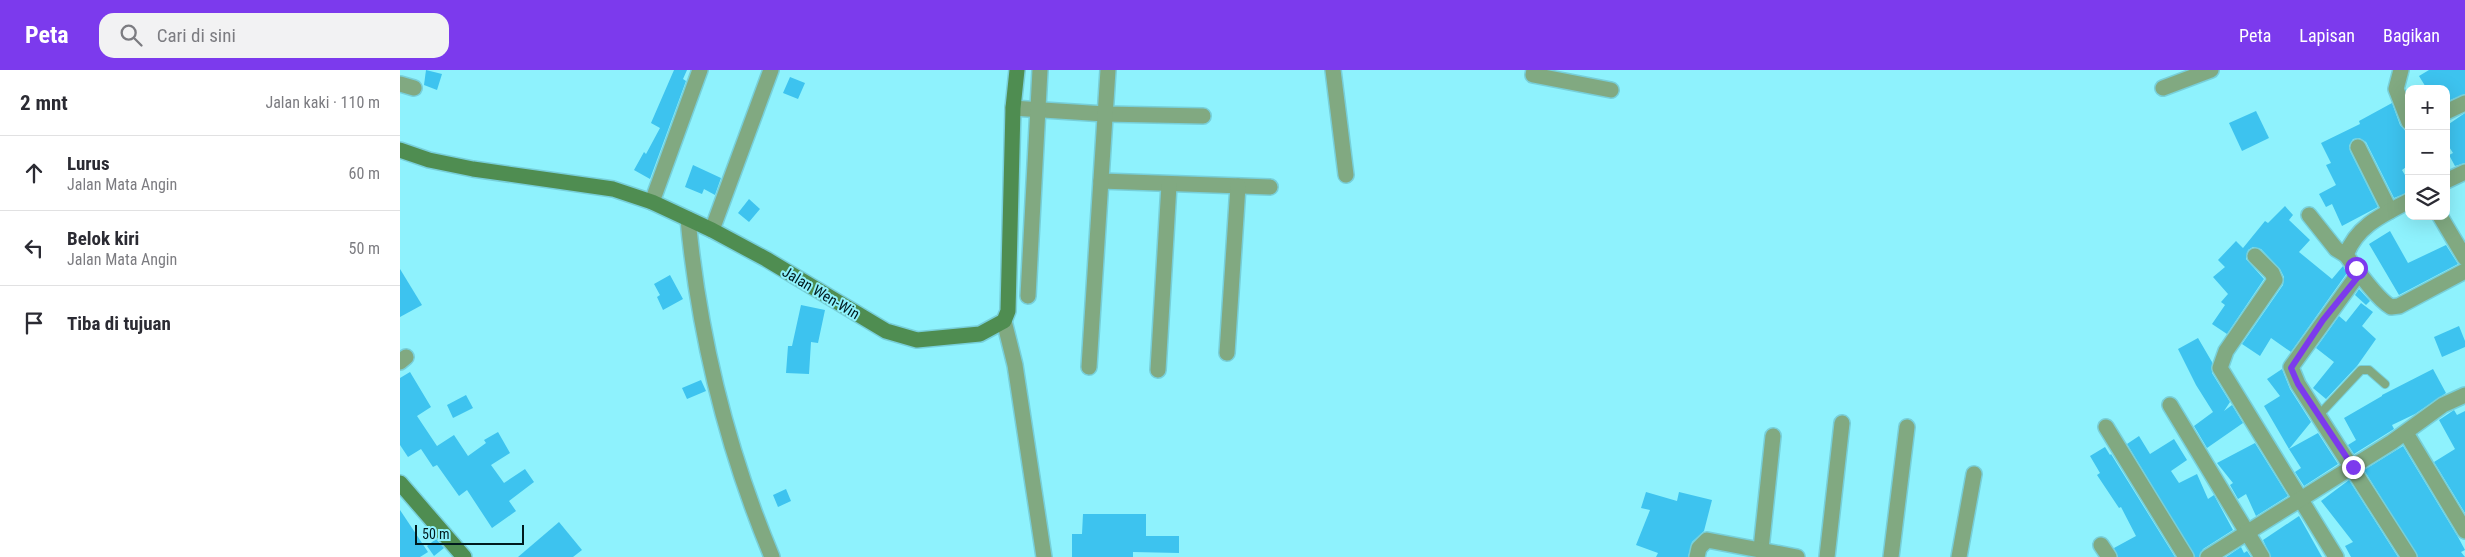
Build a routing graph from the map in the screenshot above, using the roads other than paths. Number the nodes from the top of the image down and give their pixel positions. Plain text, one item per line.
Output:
1 (700, 70) edge
2 (771, 70) edge
3 (1017, 70) edge
4 (1040, 70) edge
5 (1108, 70) edge
6 (1333, 70) edge
7 (1534, 70) edge
8 (2211, 70) edge
9 (2401, 70) edge
10 (2163, 88) dead end
11 (1611, 90) dead end
12 (2465, 103) edge
13 (1013, 108) junction
14 (1038, 110) junction
15 (2450, 110) edge
16 (2405, 112) edge
17 (1105, 114) junction
18 (1203, 116) dead end
19 (2358, 146) dead end
20 (400, 150) edge
21 (2465, 172) edge
22 (1346, 175) dead end
23 (2450, 179) edge
24 (1101, 181) junction
25 (1169, 185) junction
26 (1238, 186) junction
27 (1270, 187) dead end
28 (652, 202) junction
29 (2405, 203) edge
30 (2390, 211) junction
31 (2309, 215) dead end
32 (688, 219) junction
33 (2442, 220) edge
34 (712, 230) junction
35 (2346, 255) junction
36 (2255, 256) dead end
37 (2465, 258) edge
38 (2465, 272) edge
39 (2359, 273) junction
40 (1028, 296) dead end
41 (1004, 321) junction
42 (1227, 353) dead end
43 (1090, 367) dead end
44 (1158, 370) dead end
45 (2385, 384) dead end
46 (2465, 395) edge
47 (2170, 405) dead end
48 (2319, 415) junction
49 (1842, 423) dead end
50 (1907, 427) dead end
51 (2106, 427) dead end
52 (2406, 433) junction
53 (1773, 436) dead end
54 (2353, 467) junction
55 (1974, 474) dead end
56 (400, 483) edge
57 (2300, 498) junction
58 (2465, 531) edge
59 (2247, 532) junction
60 (1762, 549) junction
61 (464, 557) edge
62 (772, 557) edge
63 (1044, 557) edge
64 (1697, 557) edge
65 (1798, 557) edge
66 (1827, 557) edge
67 (1891, 557) edge
68 (1959, 557) edge
69 (2186, 557) edge
70 (2208, 557) edge
71 (2262, 557) edge
72 (2336, 557) edge
73 (2409, 557) edge

1 - 28 street
2 - 34 street
3 - 13 street
4 - 14 street
5 - 17 street
6 - 22 street
7 - 11 street
8 - 10 street
9 - 16 street
12 - 15 street
13 - 14 street
13 - 41 street
14 - 17 street
14 - 40 street
17 - 18 street
17 - 24 street
19 - 30 street
20 - 28 street, Jalan Wen-Win
21 - 23 street
24 - 25 street
24 - 43 street
25 - 26 street
25 - 44 street
26 - 27 street
26 - 42 street
28 - 32 street, Jalan Wen-Win
29 - 30 street
30 - 35 street
31 - 35 street
32 - 34 street, Jalan Wen-Win
32 - 62 street
33 - 37 street
34 - 41 street, Jalan Wen-Win
35 - 39 street
36 - 57 street
38 - 39 street
39 - 48 street
41 - 63 street
45 - 48 lane
46 - 52 street
47 - 59 street
48 - 54 street
49 - 66 street
50 - 67 street
51 - 69 street
52 - 54 street
52 - 58 street
53 - 60 street
54 - 57 street
54 - 73 street
55 - 68 street
56 - 61 street
57 - 59 street
57 - 72 street
59 - 70 street
59 - 71 street
60 - 64 street
60 - 65 street

